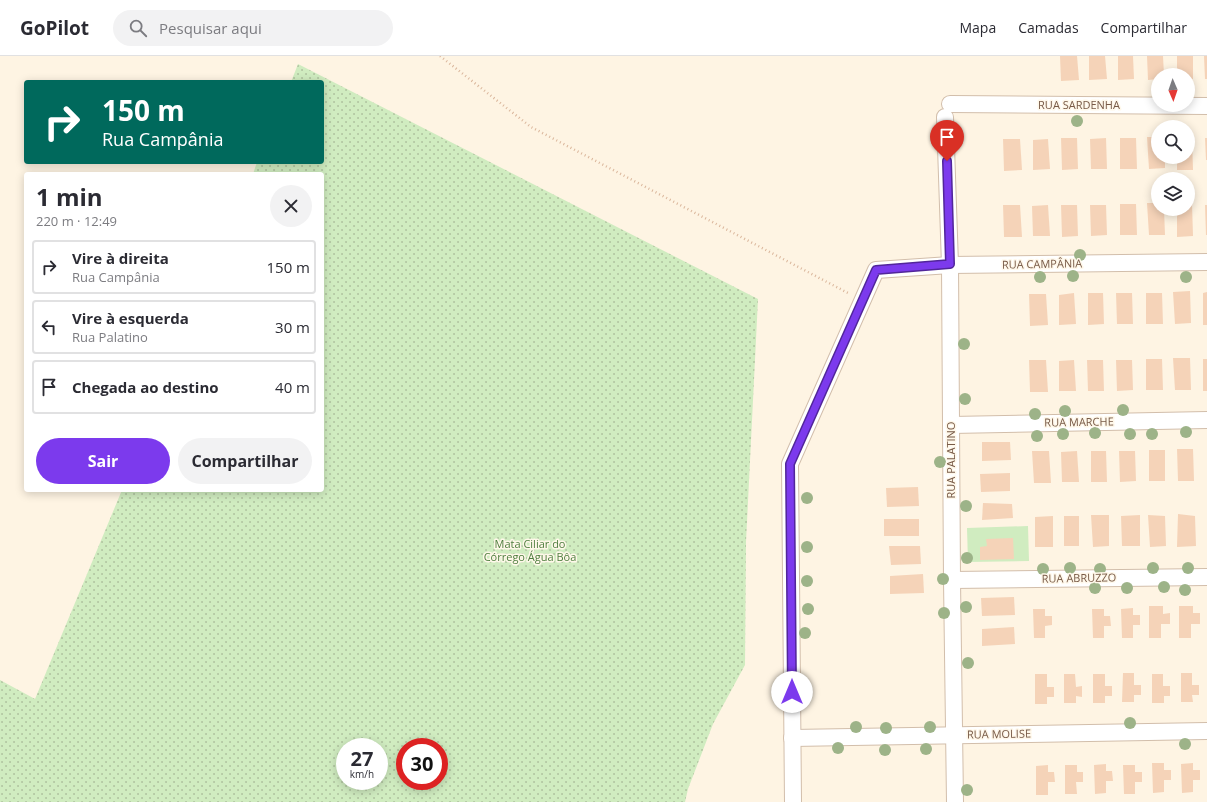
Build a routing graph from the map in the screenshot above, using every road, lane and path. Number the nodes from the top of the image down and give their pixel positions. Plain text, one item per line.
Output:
1 (440, 56) edge
2 (1207, 106) edge
3 (948, 111) joint
4 (1207, 262) edge
5 (950, 264) junction
6 (863, 300) junction
7 (1207, 420) edge
8 (950, 425) junction
9 (1207, 577) edge
10 (952, 580) junction
11 (1207, 731) edge
12 (954, 735) junction
13 (792, 738) junction
14 (793, 802) edge
15 (955, 802) edge

1 - 6 path
2 - 3 street, RUA SARDENHA
3 - 5 street, RUA PALATINO
4 - 5 street, RUA CAMPÂNIA
5 - 6 street, RUA CAMPÂNIA
5 - 8 street, RUA PALATINO
6 - 13 street
7 - 8 street, RUA MARCHE
8 - 10 street, RUA PALATINO
9 - 10 street, RUA ABRUZZO
10 - 12 street, RUA PALATINO
11 - 12 street, RUA MOLISE
12 - 13 street, RUA MOLISE
12 - 15 street, RUA PALATINO
13 - 14 street

